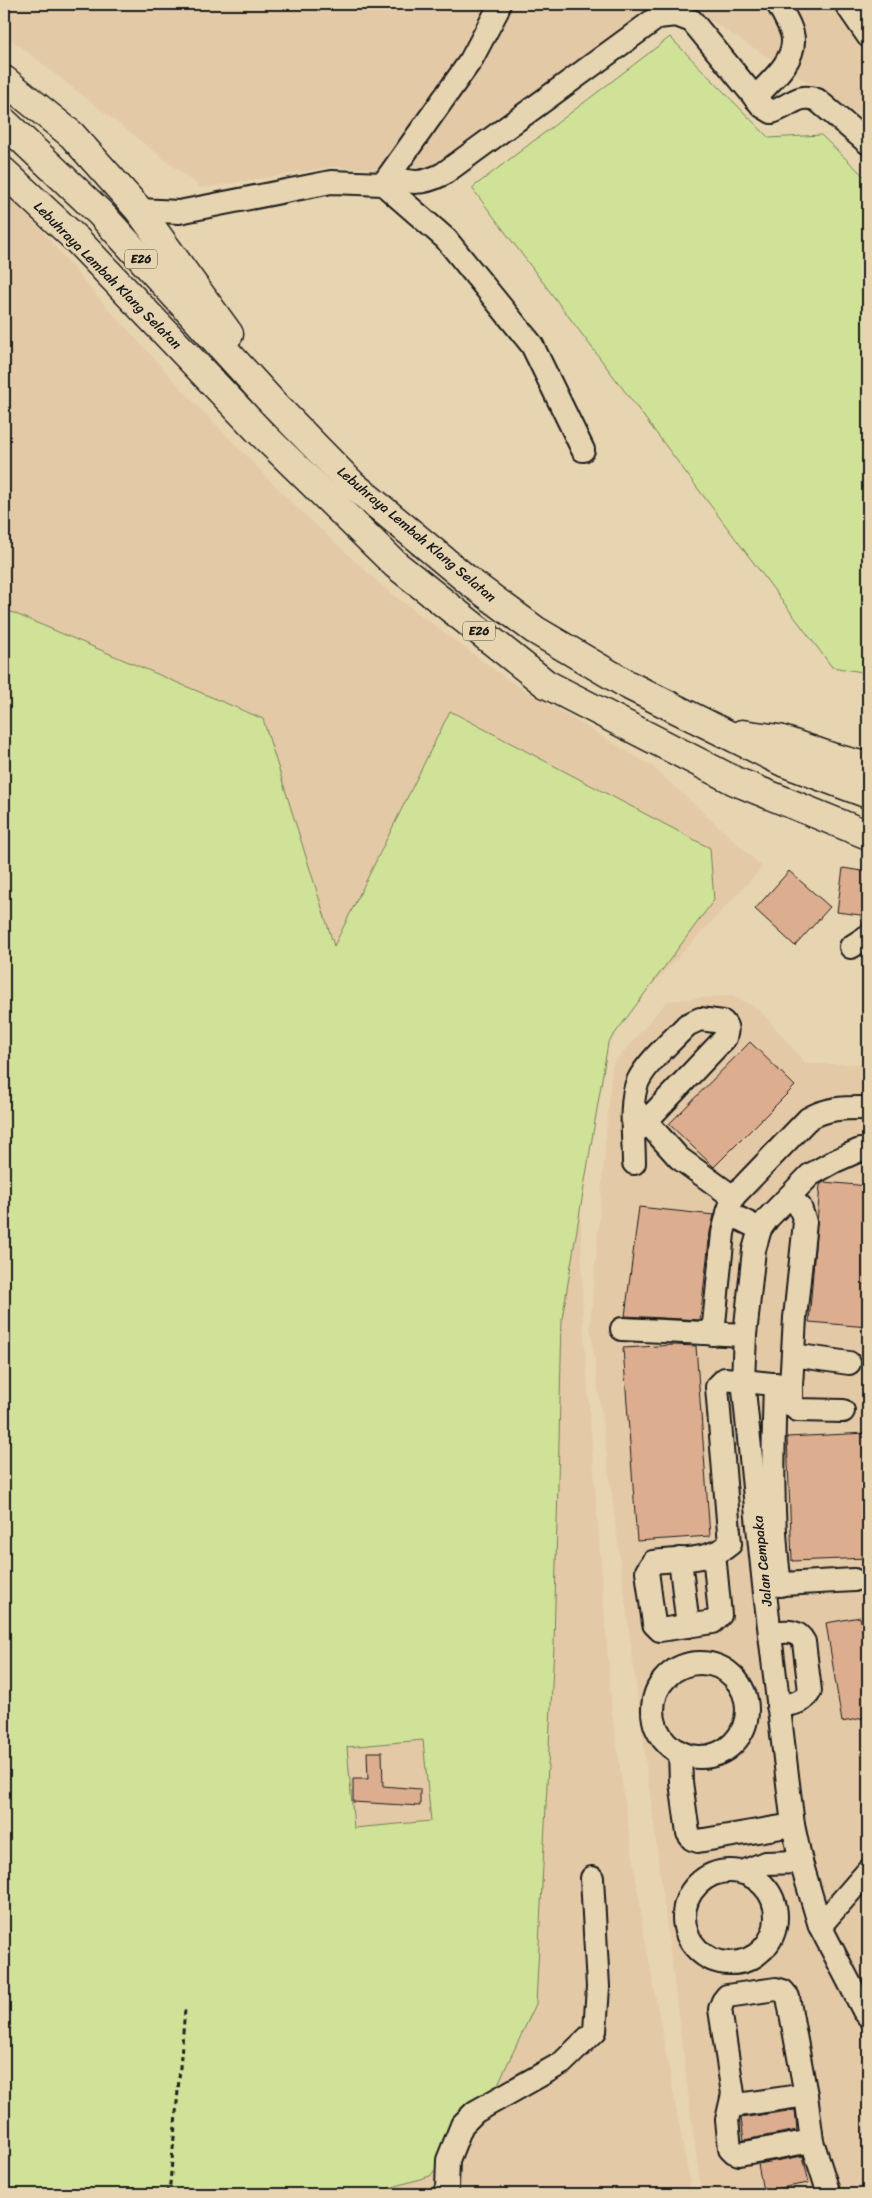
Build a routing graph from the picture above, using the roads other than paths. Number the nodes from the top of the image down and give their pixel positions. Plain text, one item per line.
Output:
1 (518, 4) edge
2 (778, 4) edge
3 (846, 4) edge
4 (498, 8) edge
5 (868, 36) edge
6 (4, 80) edge
7 (755, 98) junction
8 (4, 122) edge
9 (868, 143) edge
10 (4, 172) edge
11 (386, 180) junction
12 (139, 210) junction
13 (179, 212) junction
14 (164, 243) junction
15 (272, 402) junction
16 (584, 450) dead end
17 (722, 732) junction
18 (868, 768) edge
19 (868, 794) edge
20 (864, 839) edge
21 (868, 1108) edge
22 (868, 1150) edge
23 (634, 1163) dead end
24 (790, 1196) junction
25 (731, 1205) junction
26 (760, 1229) junction
27 (622, 1329) dead end
28 (714, 1334) junction
29 (745, 1336) junction
30 (793, 1355) junction
31 (849, 1363) dead end
32 (743, 1380) junction
33 (783, 1385) junction
34 (843, 1411) dead end
35 (726, 1496) junction
36 (755, 1497) junction
37 (714, 1553) junction
38 (680, 1559) junction
39 (854, 1580) dead end
40 (772, 1585) junction
41 (688, 1626) junction
42 (770, 1633) junction
43 (778, 1706) junction
44 (680, 1752) junction
45 (793, 1825) junction
46 (801, 1862) junction
47 (868, 1871) edge
48 (743, 1872) junction
49 (592, 1878) dead end
50 (820, 1926) junction
51 (868, 2016) edge
52 (806, 2095) junction
53 (731, 2106) junction
54 (812, 2141) junction
55 (444, 2194) edge
56 (829, 2194) edge

1 - 4 street
2 - 7 street
3 - 5 street
4 - 11 street
6 - 12 main road
7 - 9 street
7 - 11 street
8 - 15 main road, Lebuhraya Lembah Klang Selatan / E26
10 - 20 main road, Lebuhraya Lembah Klang Selatan / E26
11 - 13 street
11 - 16 street
12 - 13 street
12 - 14 main road
13 - 14 street
14 - 15 main road
15 - 17 main road, Lebuhraya Lembah Klang Selatan / E26
17 - 18 main road
17 - 19 main road, Lebuhraya Lembah Klang Selatan / E26
21 - 25 street
22 - 24 street, Jalan Cempaka
23 - 25 street
24 - 26 street, Jalan Cempaka
24 - 30 street
25 - 26 street
25 - 28 street
26 - 29 street, Jalan Cempaka
27 - 28 street
28 - 29 street
29 - 32 street, Jalan Cempaka
30 - 31 street
30 - 33 street
32 - 33 street
32 - 35 street
32 - 36 street, Jalan Cempaka
33 - 34 street
33 - 40 street
35 - 36 street
35 - 37 street
36 - 40 street, Jalan Cempaka
37 - 38 street
37 - 41 street
38 - 41 street
38 - 41 street
39 - 40 street
40 - 42 street, Jalan Cempaka
42 - 43 street, Jalan Cempaka
42 - 43 street
43 - 45 street, Jalan Cempaka
44 - 44 street
44 - 45 street
45 - 46 street, Jalan Cempaka
46 - 48 street
46 - 50 street, Jalan Cempaka
47 - 50 street
48 - 48 street
49 - 55 street
50 - 51 street, Jalan Cempaka
52 - 53 street
52 - 53 street
52 - 54 street
53 - 54 street
54 - 56 street

